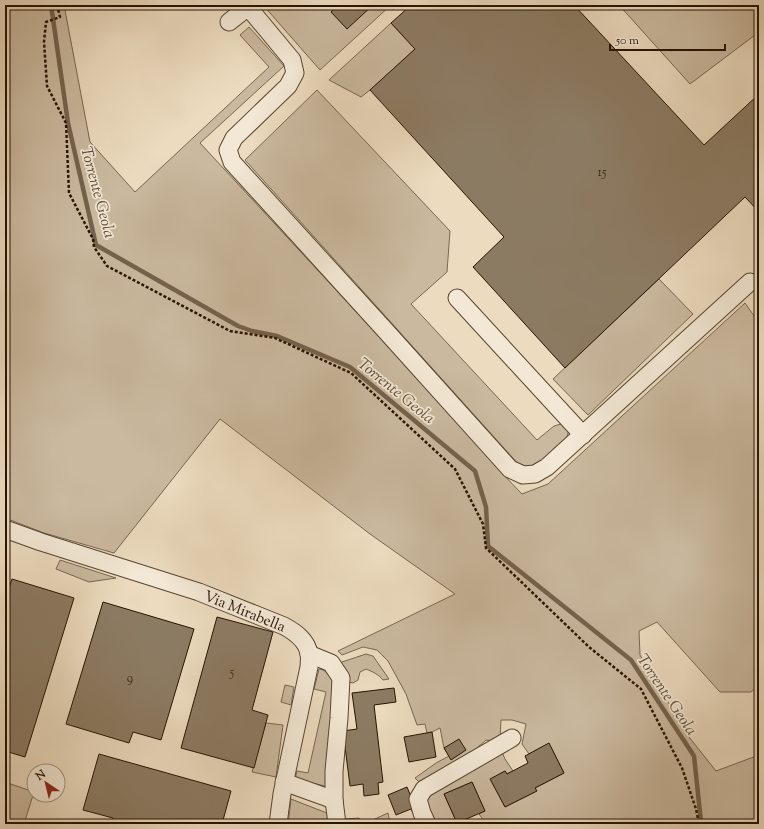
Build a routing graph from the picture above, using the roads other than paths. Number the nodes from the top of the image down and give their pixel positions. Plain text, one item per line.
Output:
1 (247, 6) edge
2 (229, 22) dead end
3 (750, 282) dead end
4 (457, 298) dead end
5 (583, 435) junction
6 (5, 529) edge
7 (309, 654) junction
8 (512, 738) dead end
9 (284, 782) junction
10 (334, 800) junction
11 (278, 824) edge
12 (337, 824) edge
13 (427, 824) edge

1 - 2 street
1 - 5 street
3 - 5 street
4 - 5 street
6 - 7 street, Via Mirabella
7 - 9 street
7 - 10 street
8 - 13 street
9 - 10 street
9 - 11 street
10 - 12 street

